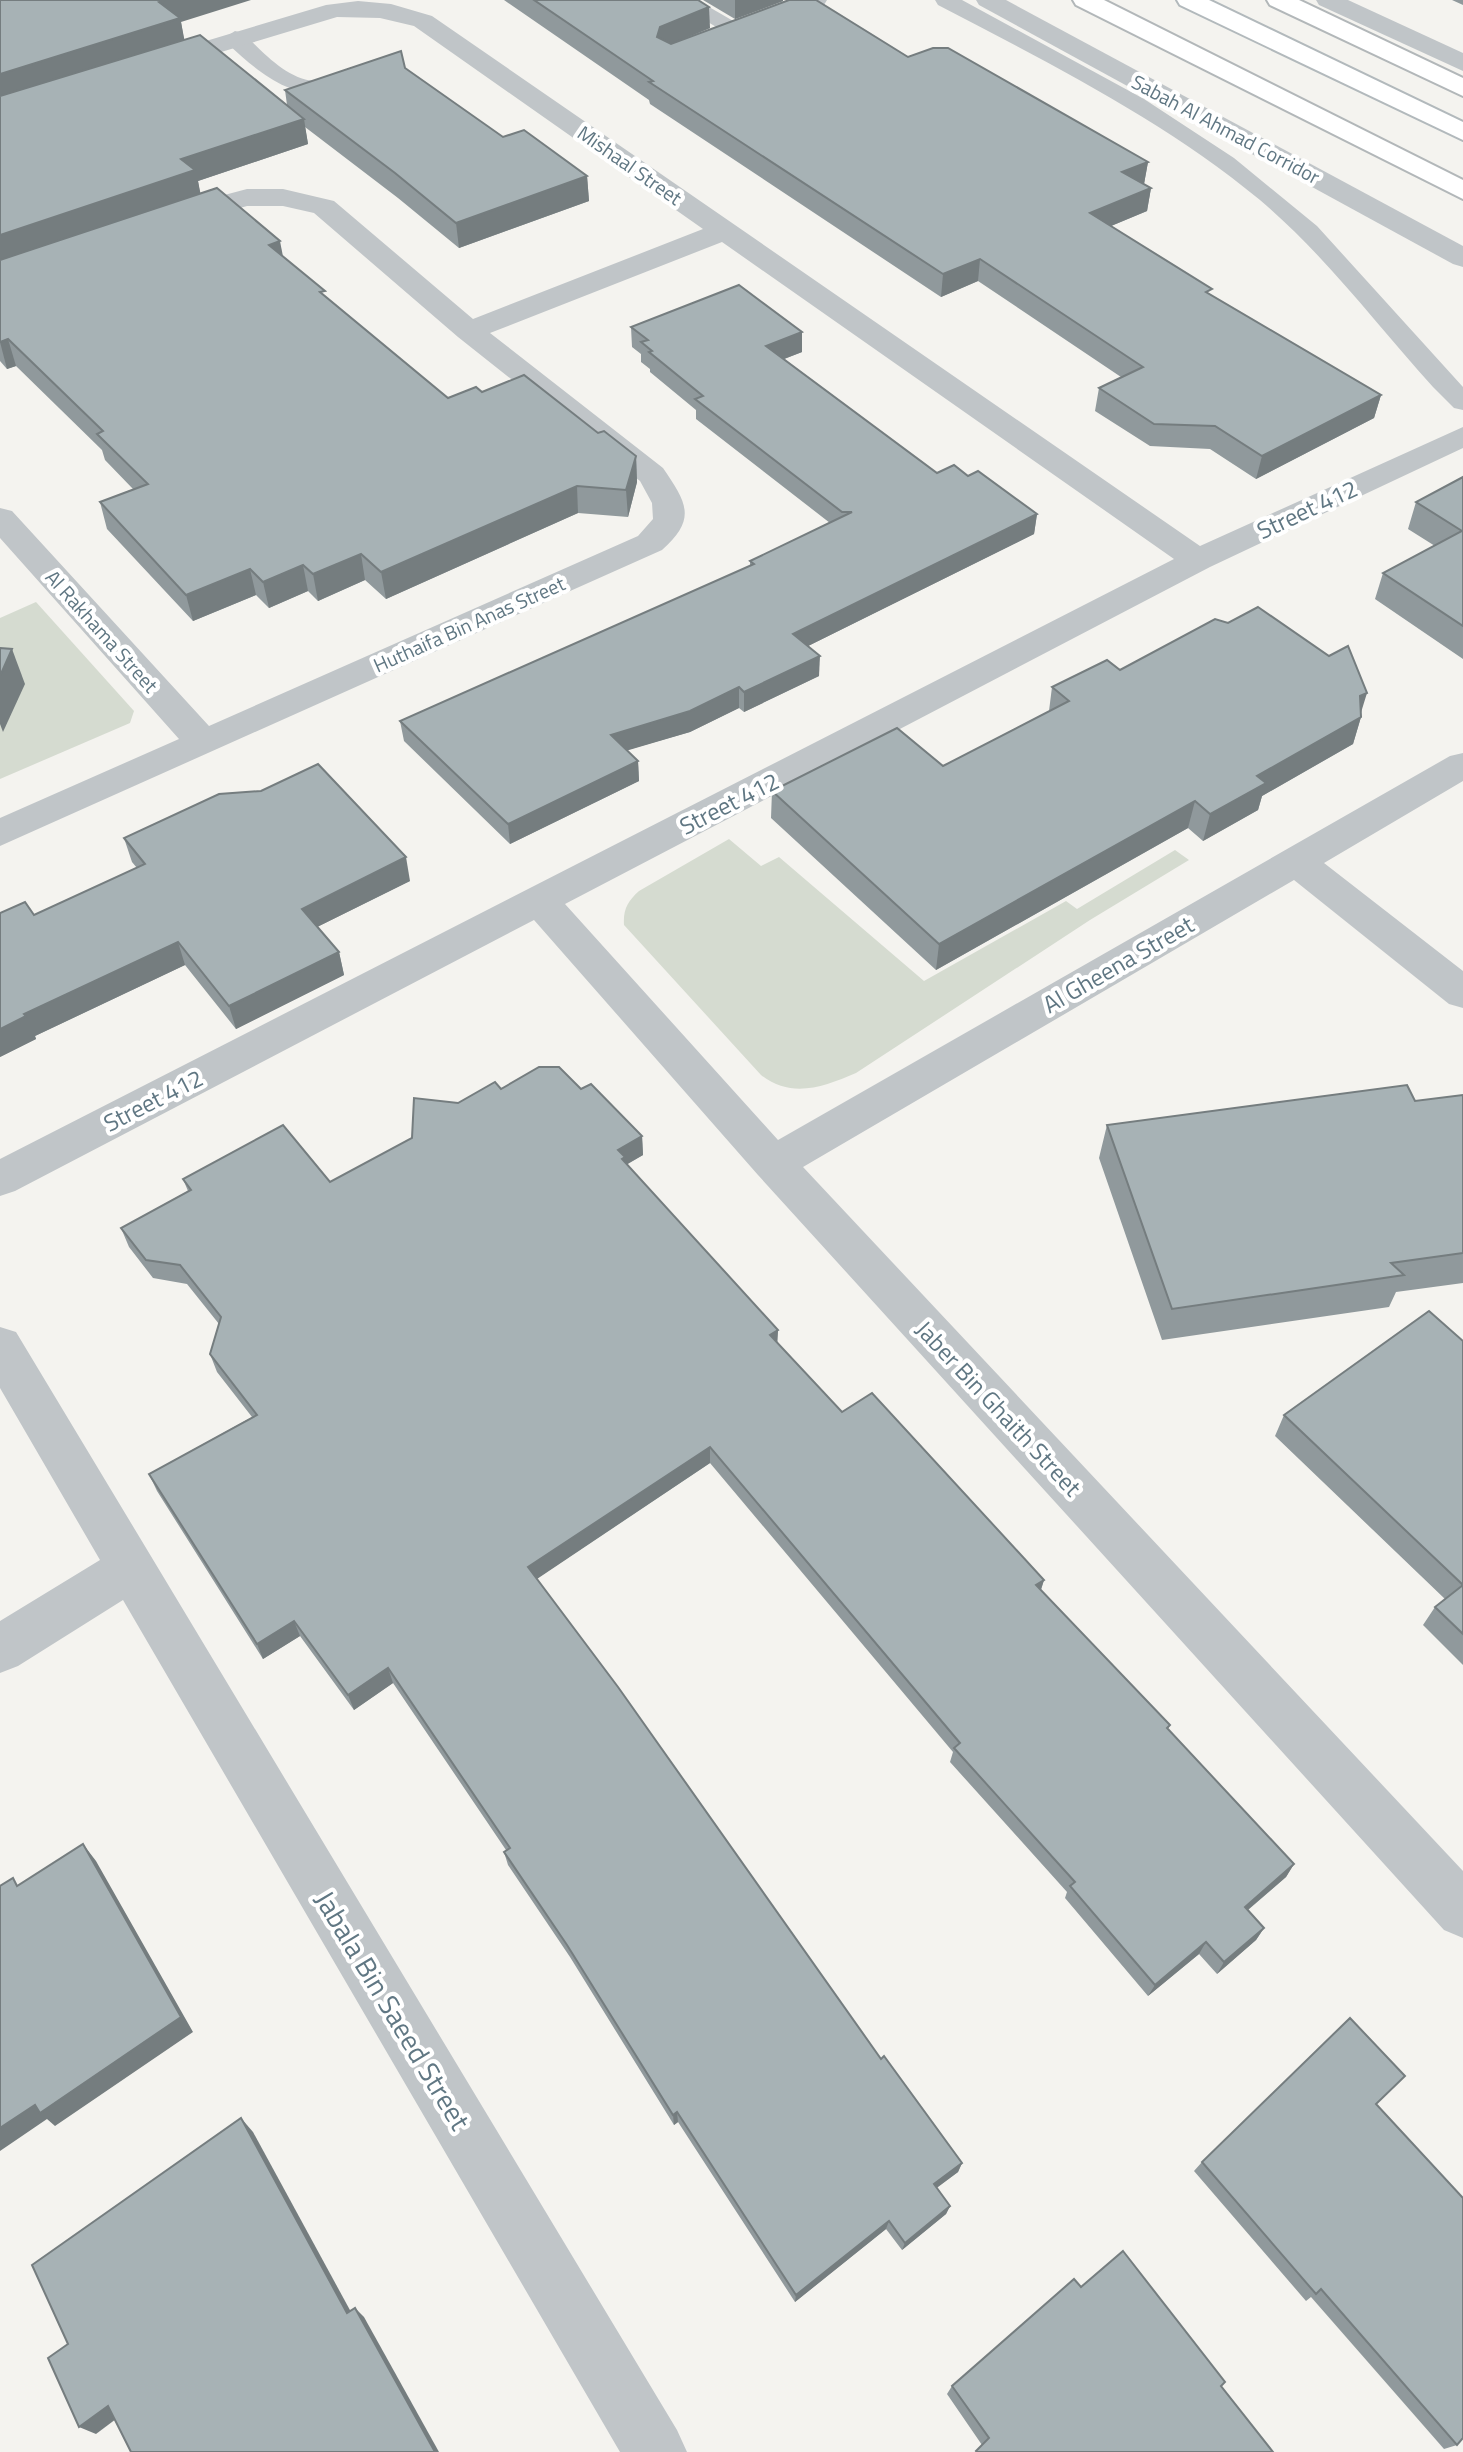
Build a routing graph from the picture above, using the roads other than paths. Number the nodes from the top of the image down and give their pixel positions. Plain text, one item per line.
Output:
1 (682, 0) edge
2 (816, 0) edge
3 (946, 0) edge
4 (988, 0) edge
5 (1085, 0) edge
6 (1189, 0) edge
7 (1279, 0) edge
8 (1328, 0) edge
9 (733, 30) junction
10 (235, 38) junction
11 (707, 40) edge
12 (1463, 63) edge
13 (132, 71) edge
14 (356, 82) edge
15 (1463, 88) edge
16 (1463, 132) edge
17 (1463, 191) edge
18 (147, 227) edge
19 (724, 231) junction
20 (1463, 258) edge
21 (469, 331) junction
22 (1463, 402) edge
23 (1463, 436) edge
24 (0, 518) edge
25 (1198, 560) junction
26 (204, 743) junction
27 (1463, 765) edge
28 (0, 833) edge
29 (1297, 862) junction
30 (540, 901) junction
31 (1463, 993) edge
32 (773, 1163) junction
33 (0, 1179) edge
34 (0, 1346) edge
35 (131, 1568) junction
36 (0, 1649) edge
37 (1463, 1911) edge
38 (655, 2452) edge

1 - 9 lane
2 - 9 lane
3 - 22 lane
4 - 20 street, Sabah Al Ahmad Corridor
5 - 17 main road
6 - 16 main road
7 - 15 main road
8 - 12 street
9 - 11 lane
10 - 13 street, Mishaal Street
10 - 14 lane
10 - 19 street, Mishaal Street
18 - 21 street, Huthaifa Bin Anas Street
19 - 21 street
19 - 25 street, Mishaal Street
21 - 26 street, Huthaifa Bin Anas Street
23 - 25 street, Street 412
24 - 26 street, Al Rakhama Street
25 - 30 street, Street 412
26 - 28 street, Huthaifa Bin Anas Street
27 - 29 street, Al Gheena Street
29 - 31 street
29 - 32 street, Al Gheena Street
30 - 32 street, Jaber Bin Ghaith Street
30 - 33 street, Street 412
32 - 37 street, Jaber Bin Ghaith Street
34 - 35 street, Jabala Bin Saeed Street
35 - 36 street
35 - 38 street, Jabala Bin Saeed Street

